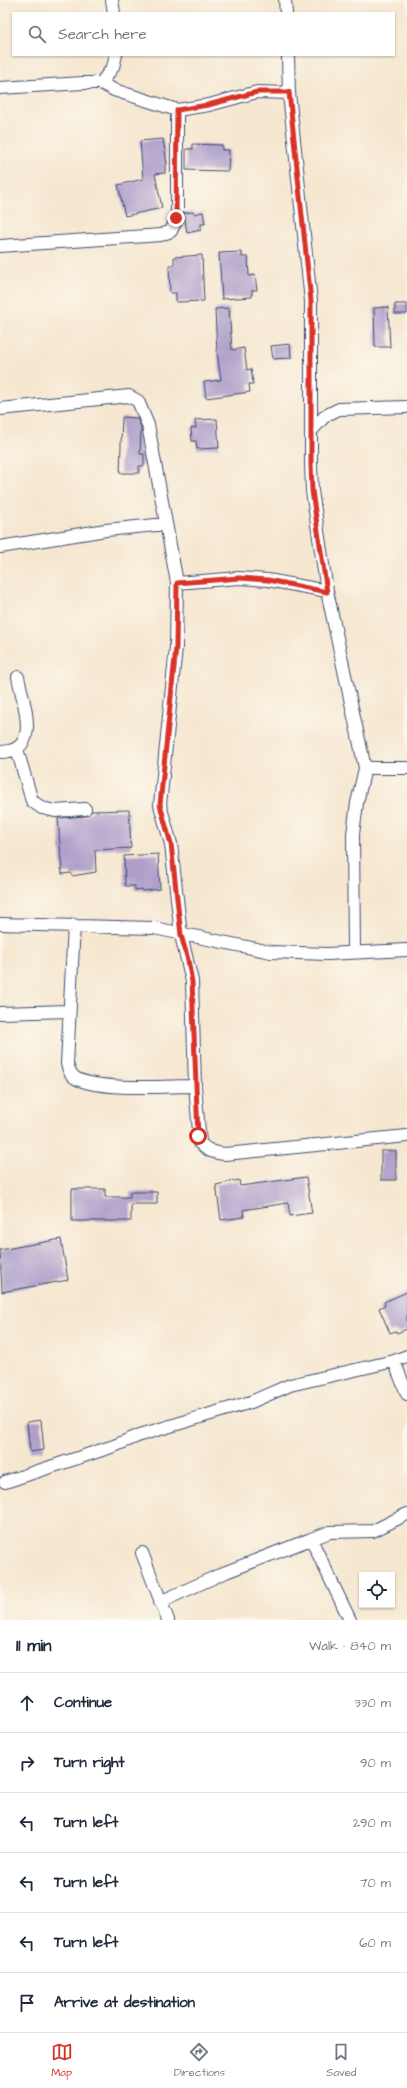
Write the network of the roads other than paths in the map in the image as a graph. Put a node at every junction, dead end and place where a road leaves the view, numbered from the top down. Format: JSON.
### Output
{"nodes":[{"id":1,"x":112,"y":0,"type":"edge"},
{"id":2,"x":285,"y":0,"type":"edge"},
{"id":3,"x":114,"y":12,"type":"edge"},
{"id":4,"x":286,"y":12,"type":"edge"},
{"id":5,"x":116,"y":56,"type":"edge"},
{"id":6,"x":288,"y":56,"type":"edge"},
{"id":7,"x":101,"y":83,"type":"junction"},
{"id":8,"x":0,"y":88,"type":"edge"},
{"id":9,"x":289,"y":92,"type":"junction"},
{"id":10,"x":177,"y":110,"type":"junction"},
{"id":11,"x":0,"y":246,"type":"edge"},
{"id":12,"x":407,"y":407,"type":"edge"},
{"id":13,"x":0,"y":409,"type":"edge"},
{"id":14,"x":312,"y":430,"type":"junction"},
{"id":15,"x":166,"y":524,"type":"junction"},
{"id":16,"x":0,"y":548,"type":"edge"},
{"id":17,"x":177,"y":583,"type":"junction"},
{"id":18,"x":327,"y":592,"type":"junction"},
{"id":19,"x":18,"y":677,"type":"dead end"},
{"id":20,"x":18,"y":749,"type":"junction"},
{"id":21,"x":0,"y":752,"type":"edge"},
{"id":22,"x":365,"y":768,"type":"junction"},
{"id":23,"x":407,"y":768,"type":"edge"},
{"id":24,"x":86,"y":809,"type":"dead end"},
{"id":25,"x":0,"y":924,"type":"edge"},
{"id":26,"x":74,"y":925,"type":"junction"},
{"id":27,"x":181,"y":935,"type":"junction"},
{"id":28,"x":407,"y":950,"type":"edge"},
{"id":29,"x":354,"y":951,"type":"junction"},
{"id":30,"x":69,"y":1011,"type":"junction"},
{"id":31,"x":0,"y":1013,"type":"edge"},
{"id":32,"x":195,"y":1086,"type":"junction"},
{"id":33,"x":407,"y":1136,"type":"edge"},
{"id":34,"x":407,"y":1356,"type":"edge"},
{"id":35,"x":394,"y":1361,"type":"junction"},
{"id":36,"x":407,"y":1394,"type":"edge"},
{"id":37,"x":5,"y":1482,"type":"dead end"},
{"id":38,"x":407,"y":1514,"type":"edge"},
{"id":39,"x":311,"y":1539,"type":"junction"},
{"id":40,"x":142,"y":1553,"type":"dead end"},
{"id":41,"x":160,"y":1602,"type":"junction"},
{"id":42,"x":168,"y":1620,"type":"edge"},
{"id":43,"x":350,"y":1620,"type":"edge"}],
"edges":[{"from":1,"to":3,"type":"street"},
{"from":2,"to":4,"type":"street"},
{"from":5,"to":7,"type":"street"},
{"from":6,"to":9,"type":"street"},
{"from":7,"to":8,"type":"street"},
{"from":7,"to":10,"type":"street"},
{"from":9,"to":10,"type":"street"},
{"from":9,"to":14,"type":"street"},
{"from":10,"to":11,"type":"street"},
{"from":12,"to":14,"type":"street"},
{"from":13,"to":15,"type":"street"},
{"from":14,"to":18,"type":"street"},
{"from":15,"to":16,"type":"street"},
{"from":15,"to":17,"type":"street"},
{"from":17,"to":18,"type":"street"},
{"from":17,"to":27,"type":"street"},
{"from":18,"to":22,"type":"street"},
{"from":19,"to":20,"type":"street"},
{"from":20,"to":21,"type":"street"},
{"from":20,"to":24,"type":"street"},
{"from":22,"to":23,"type":"street"},
{"from":22,"to":29,"type":"street"},
{"from":25,"to":26,"type":"street"},
{"from":26,"to":27,"type":"street"},
{"from":26,"to":30,"type":"street"},
{"from":27,"to":29,"type":"street"},
{"from":27,"to":32,"type":"street"},
{"from":28,"to":29,"type":"street"},
{"from":30,"to":31,"type":"street"},
{"from":30,"to":32,"type":"street"},
{"from":32,"to":33,"type":"street"},
{"from":34,"to":35,"type":"street"},
{"from":35,"to":36,"type":"street"},
{"from":35,"to":37,"type":"street"},
{"from":38,"to":39,"type":"street"},
{"from":39,"to":41,"type":"street"},
{"from":39,"to":43,"type":"street"},
{"from":40,"to":41,"type":"street"},
{"from":41,"to":42,"type":"street"}]}
